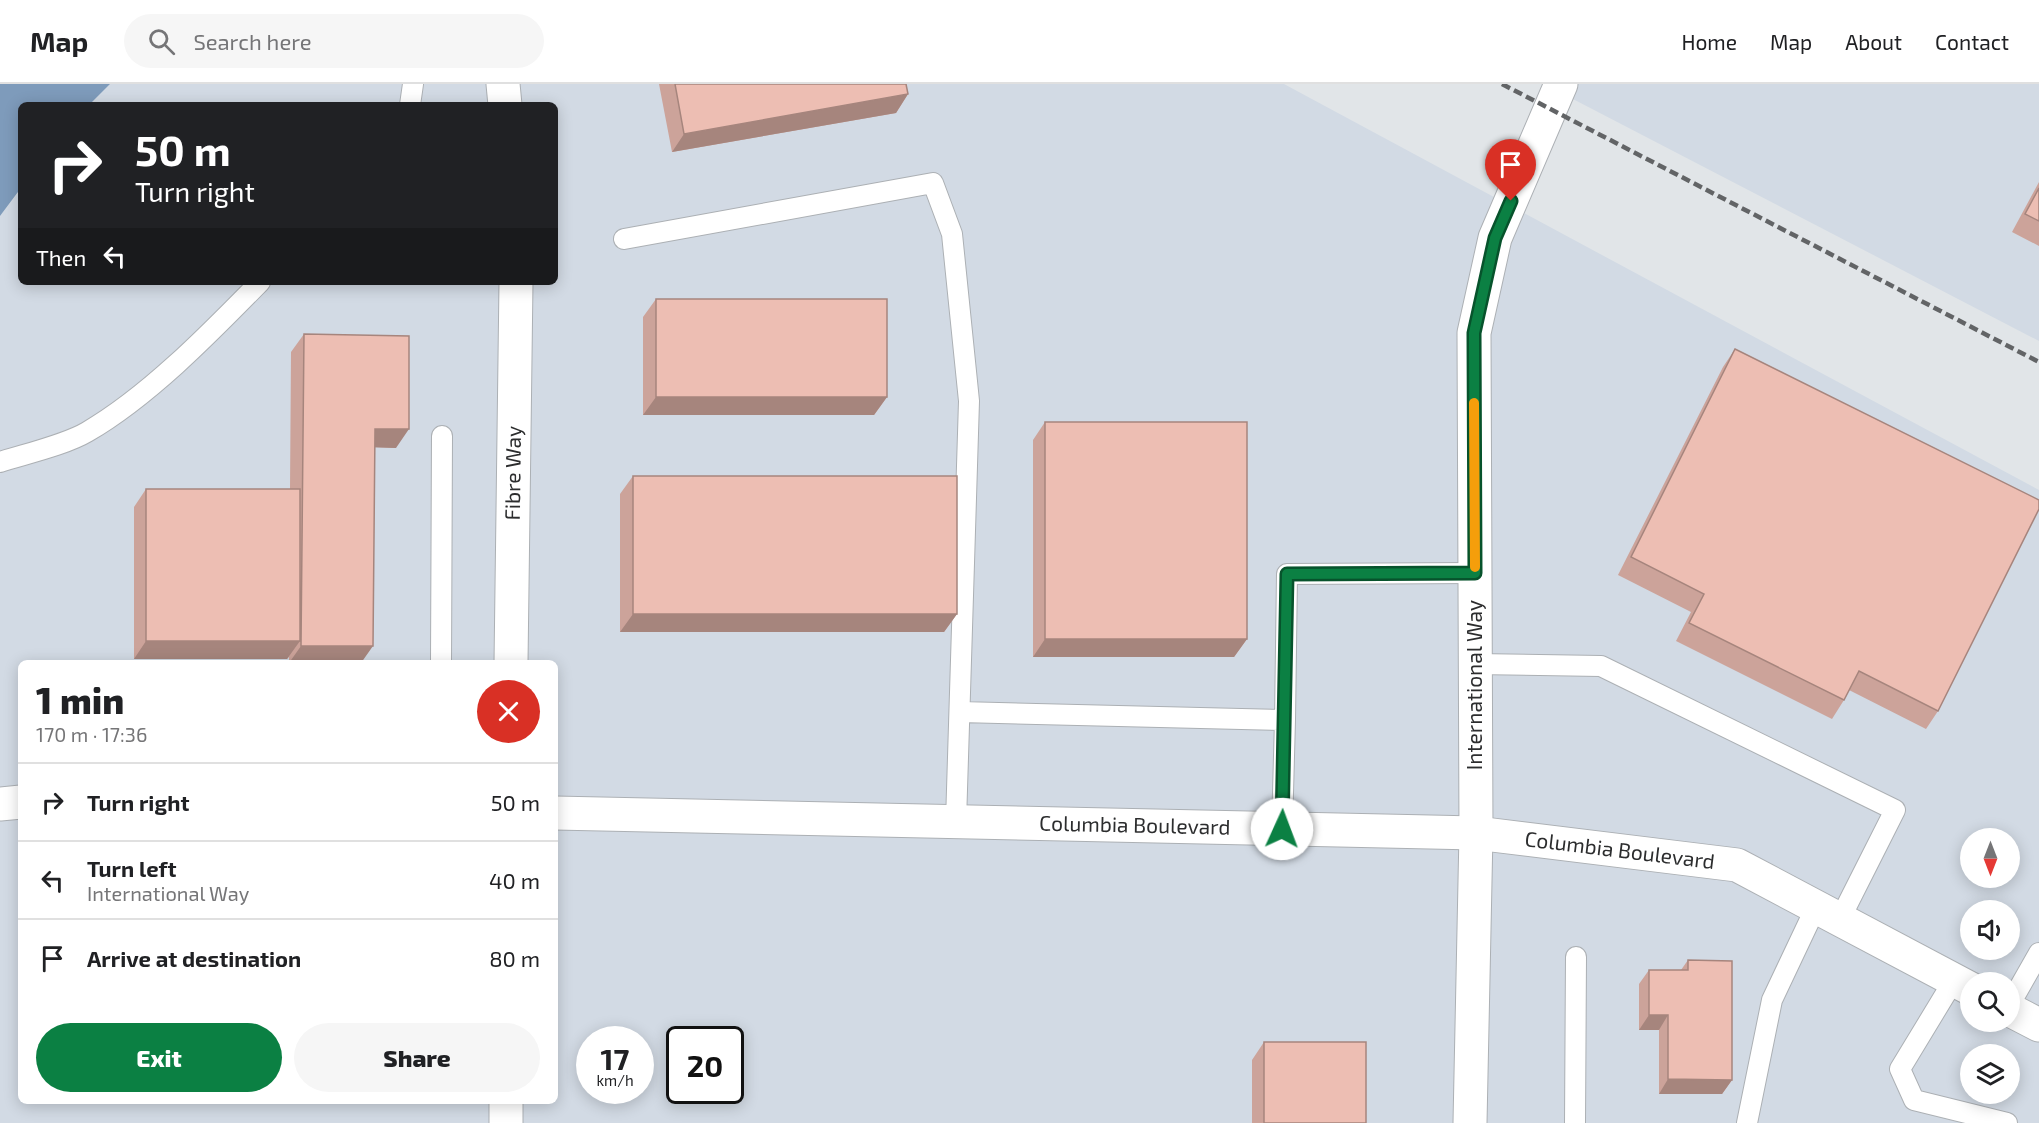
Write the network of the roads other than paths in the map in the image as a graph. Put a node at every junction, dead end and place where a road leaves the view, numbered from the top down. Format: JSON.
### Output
{"nodes":[{"id":1,"x":413,"y":84,"type":"edge"},
{"id":2,"x":503,"y":84,"type":"edge"},
{"id":3,"x":1562,"y":84,"type":"edge"},
{"id":4,"x":410,"y":102,"type":"edge"},
{"id":5,"x":505,"y":102,"type":"edge"},
{"id":6,"x":624,"y":239,"type":"dead end"},
{"id":7,"x":257,"y":285,"type":"edge"},
{"id":8,"x":516,"y":285,"type":"edge"},
{"id":9,"x":442,"y":436,"type":"dead end"},
{"id":10,"x":0,"y":462,"type":"edge"},
{"id":11,"x":1475,"y":573,"type":"junction"},
{"id":12,"x":441,"y":660,"type":"edge"},
{"id":13,"x":511,"y":660,"type":"edge"},
{"id":14,"x":1475,"y":664,"type":"junction"},
{"id":15,"x":960,"y":712,"type":"junction"},
{"id":16,"x":1285,"y":720,"type":"junction"},
{"id":17,"x":18,"y":802,"type":"edge"},
{"id":18,"x":0,"y":804,"type":"edge"},
{"id":19,"x":558,"y":813,"type":"edge"},
{"id":20,"x":956,"y":822,"type":"junction"},
{"id":21,"x":1282,"y":829,"type":"junction"},
{"id":22,"x":1476,"y":833,"type":"junction"},
{"id":23,"x":1828,"y":913,"type":"junction"},
{"id":24,"x":2039,"y":953,"type":"edge"},
{"id":25,"x":1576,"y":957,"type":"dead end"},
{"id":26,"x":1960,"y":984,"type":"edge"},
{"id":27,"x":2020,"y":986,"type":"edge"},
{"id":28,"x":1960,"y":988,"type":"edge"},
{"id":29,"x":2020,"y":1015,"type":"edge"},
{"id":30,"x":2039,"y":1025,"type":"edge"},
{"id":31,"x":506,"y":1104,"type":"edge"},
{"id":32,"x":506,"y":1123,"type":"edge"},
{"id":33,"x":1470,"y":1123,"type":"edge"},
{"id":34,"x":1575,"y":1123,"type":"edge"},
{"id":35,"x":1747,"y":1123,"type":"edge"},
{"id":36,"x":2007,"y":1123,"type":"edge"}],
"edges":[{"from":1,"to":4,"type":"lane"},
{"from":2,"to":5,"type":"street"},
{"from":3,"to":11,"type":"street","name":"International Way"},
{"from":6,"to":15,"type":"lane"},
{"from":7,"to":10,"type":"lane"},
{"from":8,"to":13,"type":"street","name":"Fibre Way"},
{"from":9,"to":12,"type":"lane"},
{"from":11,"to":14,"type":"street","name":"International Way"},
{"from":11,"to":16,"type":"lane"},
{"from":14,"to":22,"type":"street","name":"International Way"},
{"from":14,"to":23,"type":"lane"},
{"from":15,"to":16,"type":"lane"},
{"from":15,"to":20,"type":"lane"},
{"from":16,"to":21,"type":"lane"},
{"from":17,"to":18,"type":"street"},
{"from":19,"to":20,"type":"street","name":"Columbia Boulevard"},
{"from":20,"to":21,"type":"street","name":"Columbia Boulevard"},
{"from":21,"to":22,"type":"street","name":"Columbia Boulevard"},
{"from":22,"to":23,"type":"street","name":"Columbia Boulevard"},
{"from":22,"to":33,"type":"street","name":"International Way"},
{"from":23,"to":26,"type":"street","name":"Columbia Boulevard"},
{"from":23,"to":35,"type":"lane"},
{"from":24,"to":27,"type":"lane"},
{"from":25,"to":34,"type":"lane"},
{"from":28,"to":36,"type":"lane"},
{"from":29,"to":30,"type":"street"},
{"from":31,"to":32,"type":"street"}]}
